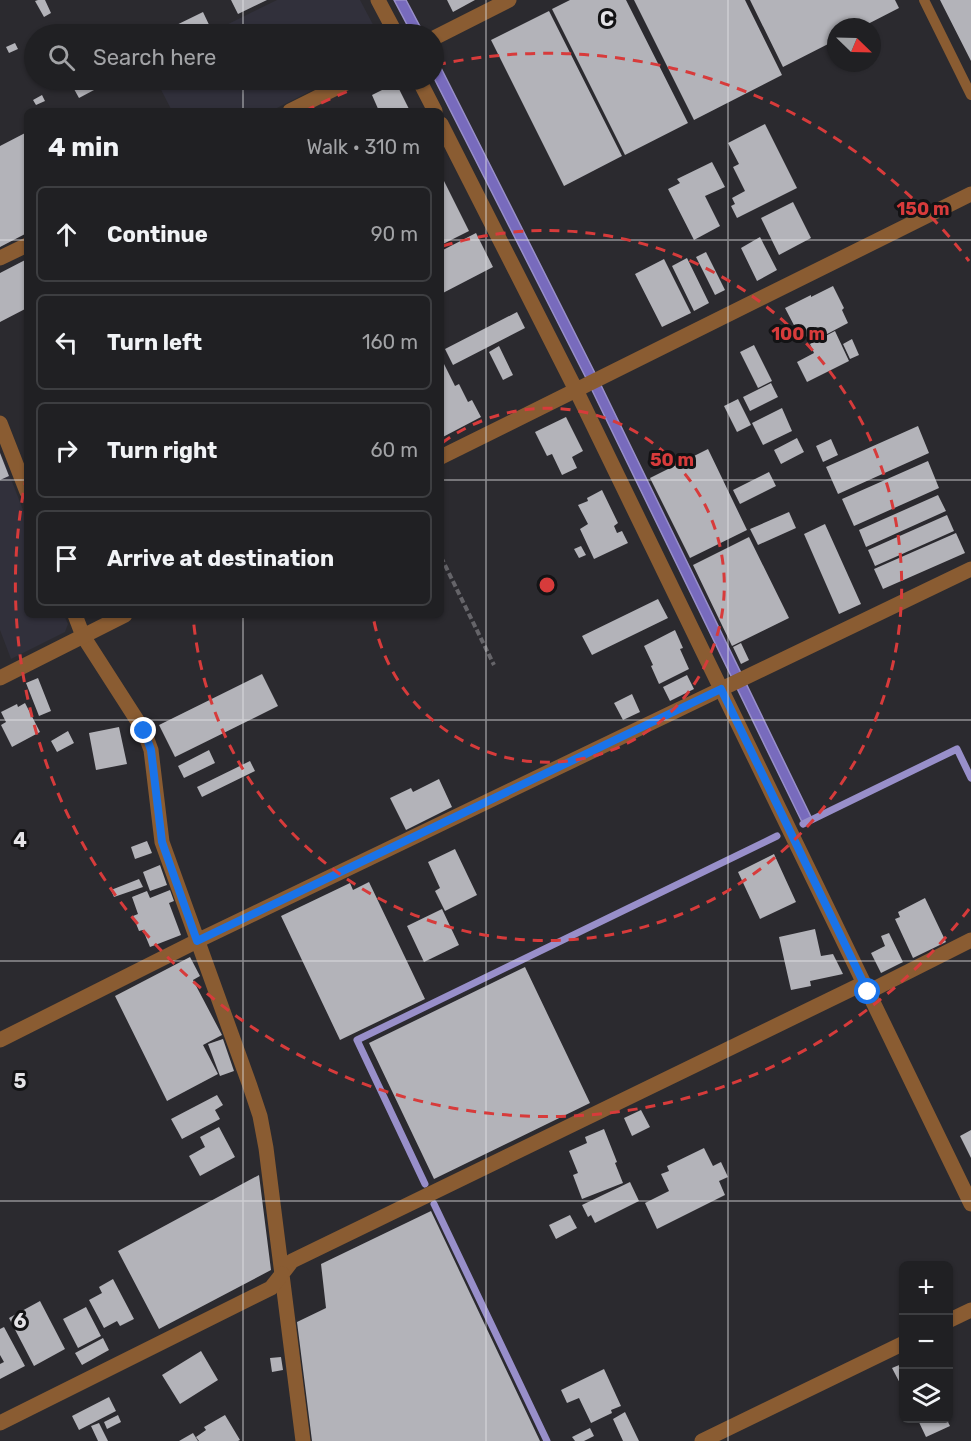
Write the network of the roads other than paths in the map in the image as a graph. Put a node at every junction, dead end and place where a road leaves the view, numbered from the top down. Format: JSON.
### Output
{"nodes":[{"id":1,"x":378,"y":0,"type":"edge"},
{"id":2,"x":509,"y":0,"type":"edge"},
{"id":3,"x":924,"y":0,"type":"edge"},
{"id":4,"x":391,"y":24,"type":"edge"},
{"id":5,"x":444,"y":33,"type":"edge"},
{"id":6,"x":332,"y":90,"type":"edge"},
{"id":7,"x":424,"y":90,"type":"edge"},
{"id":8,"x":971,"y":94,"type":"edge"},
{"id":9,"x":296,"y":108,"type":"edge"},
{"id":10,"x":433,"y":108,"type":"edge"},
{"id":11,"x":444,"y":130,"type":"edge"},
{"id":12,"x":971,"y":195,"type":"edge"},
{"id":13,"x":24,"y":246,"type":"edge"},
{"id":14,"x":0,"y":258,"type":"edge"},
{"id":15,"x":580,"y":388,"type":"junction"},
{"id":16,"x":0,"y":423,"type":"edge"},
{"id":17,"x":444,"y":456,"type":"edge"},
{"id":18,"x":24,"y":484,"type":"edge"},
{"id":19,"x":971,"y":569,"type":"edge"},
{"id":20,"x":76,"y":618,"type":"edge"},
{"id":21,"x":119,"y":618,"type":"edge"},
{"id":22,"x":83,"y":636,"type":"junction"},
{"id":23,"x":0,"y":678,"type":"edge"},
{"id":24,"x":733,"y":683,"type":"junction"},
{"id":25,"x":971,"y":940,"type":"edge"},
{"id":26,"x":197,"y":941,"type":"junction"},
{"id":27,"x":866,"y":988,"type":"junction"},
{"id":28,"x":0,"y":1040,"type":"edge"},
{"id":29,"x":971,"y":1204,"type":"edge"},
{"id":30,"x":282,"y":1274,"type":"junction"},
{"id":31,"x":971,"y":1310,"type":"edge"},
{"id":32,"x":953,"y":1319,"type":"edge"},
{"id":33,"x":899,"y":1345,"type":"edge"},
{"id":34,"x":0,"y":1423,"type":"edge"},
{"id":35,"x":303,"y":1441,"type":"edge"},
{"id":36,"x":702,"y":1441,"type":"edge"}],
"edges":[{"from":1,"to":4,"type":"street"},
{"from":2,"to":5,"type":"street"},
{"from":3,"to":8,"type":"lane"},
{"from":6,"to":9,"type":"street"},
{"from":7,"to":10,"type":"street"},
{"from":11,"to":15,"type":"street"},
{"from":12,"to":15,"type":"street"},
{"from":13,"to":14,"type":"street"},
{"from":15,"to":17,"type":"street"},
{"from":15,"to":24,"type":"street"},
{"from":16,"to":18,"type":"street"},
{"from":19,"to":24,"type":"street"},
{"from":20,"to":22,"type":"street"},
{"from":21,"to":22,"type":"street"},
{"from":22,"to":23,"type":"street"},
{"from":22,"to":26,"type":"street"},
{"from":24,"to":26,"type":"street"},
{"from":24,"to":27,"type":"street"},
{"from":25,"to":27,"type":"street"},
{"from":26,"to":28,"type":"street"},
{"from":26,"to":30,"type":"street"},
{"from":27,"to":29,"type":"street"},
{"from":27,"to":30,"type":"street"},
{"from":30,"to":34,"type":"street"},
{"from":30,"to":35,"type":"street"},
{"from":31,"to":32,"type":"street"},
{"from":33,"to":36,"type":"street"}]}
